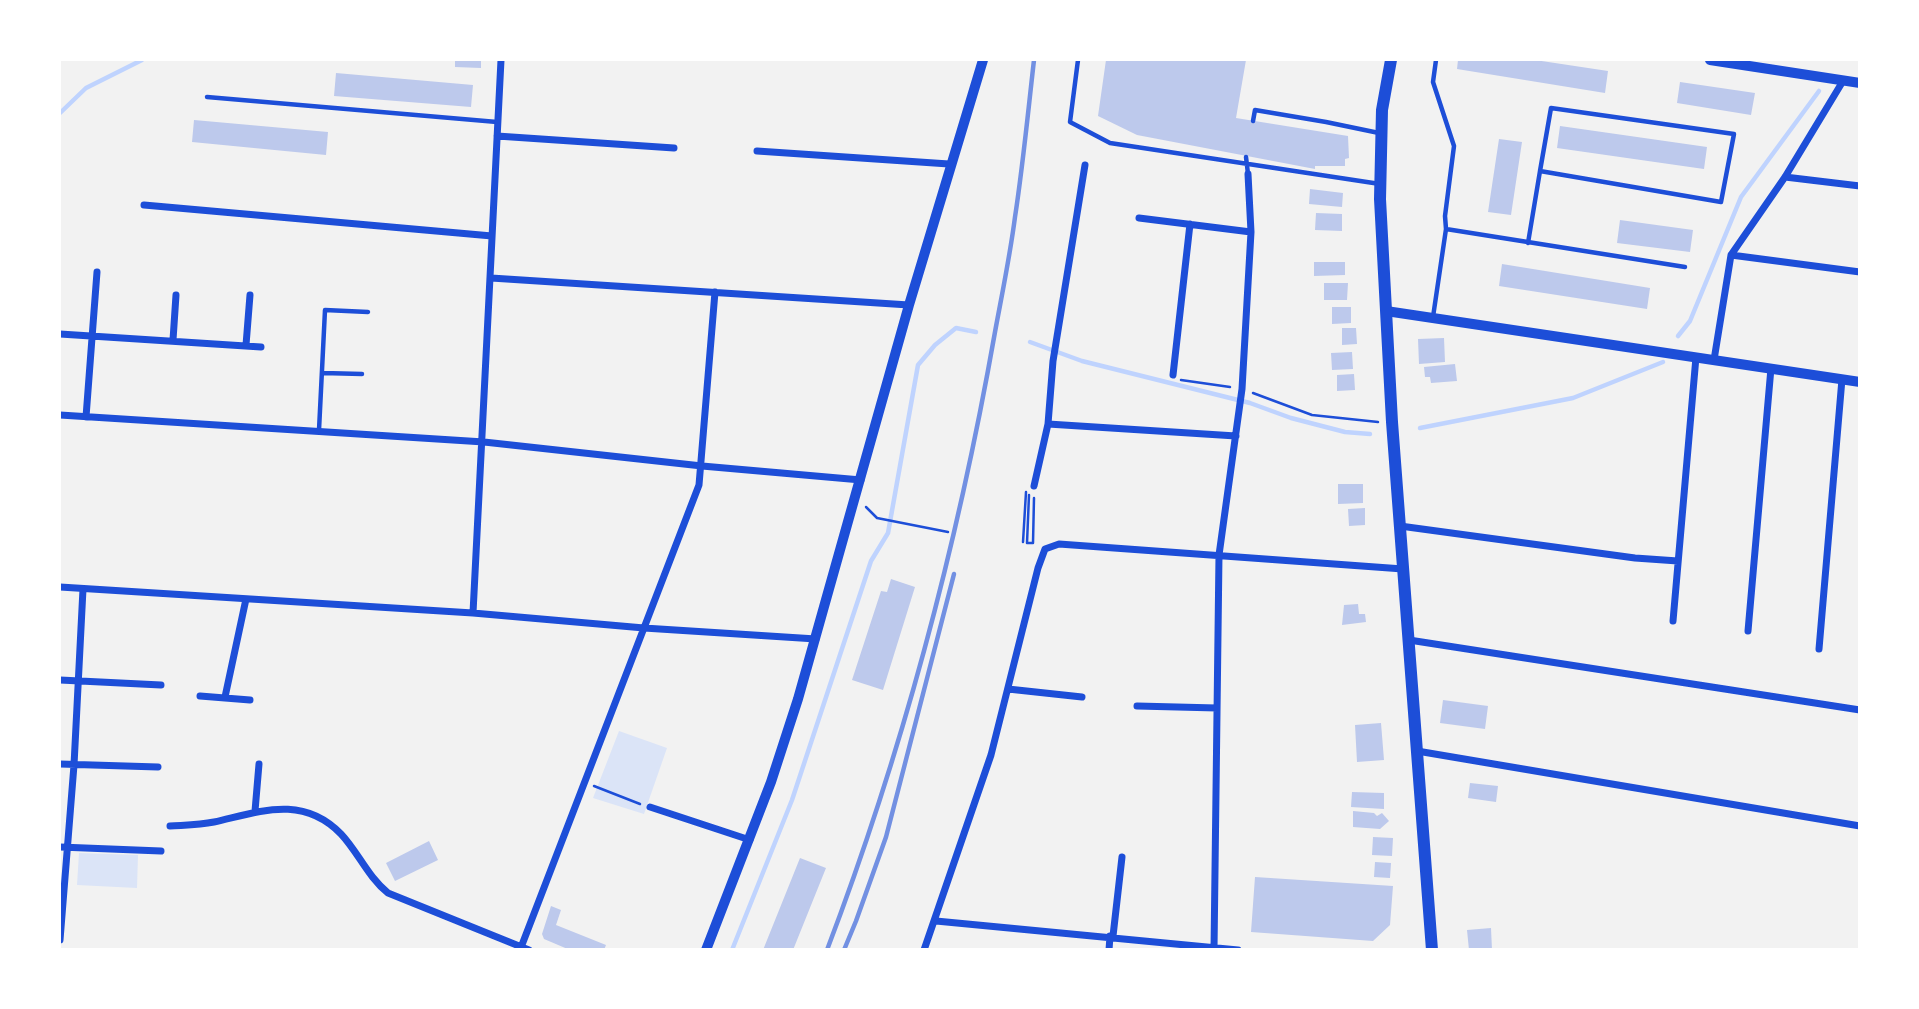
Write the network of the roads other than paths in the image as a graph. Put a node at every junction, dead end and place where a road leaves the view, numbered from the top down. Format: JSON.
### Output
{"nodes":[{"id":1,"x":501,"y":60,"type":"edge"},
{"id":2,"x":983,"y":60,"type":"edge"},
{"id":3,"x":1078,"y":60,"type":"edge"},
{"id":4,"x":1391,"y":60,"type":"edge"},
{"id":5,"x":1436,"y":60,"type":"edge"},
{"id":6,"x":1710,"y":60,"type":"edge"},
{"id":7,"x":1760,"y":64,"type":"edge"},
{"id":8,"x":1843,"y":81,"type":"junction"},
{"id":9,"x":1860,"y":83,"type":"edge"},
{"id":10,"x":207,"y":97,"type":"dead end"},
{"id":11,"x":1253,"y":121,"type":"dead end"},
{"id":12,"x":498,"y":122,"type":"junction"},
{"id":13,"x":1380,"y":133,"type":"junction"},
{"id":14,"x":497,"y":136,"type":"junction"},
{"id":15,"x":674,"y":148,"type":"dead end"},
{"id":16,"x":757,"y":150,"type":"dead end"},
{"id":17,"x":1246,"y":157,"type":"dead end"},
{"id":18,"x":949,"y":164,"type":"junction"},
{"id":19,"x":1247,"y":164,"type":"junction"},
{"id":20,"x":1085,"y":165,"type":"dead end"},
{"id":21,"x":1540,"y":171,"type":"junction"},
{"id":22,"x":1248,"y":174,"type":"joint"},
{"id":23,"x":1785,"y":177,"type":"junction"},
{"id":24,"x":1380,"y":184,"type":"junction"},
{"id":25,"x":1860,"y":186,"type":"edge"},
{"id":26,"x":144,"y":205,"type":"dead end"},
{"id":27,"x":1139,"y":218,"type":"dead end"},
{"id":28,"x":1189,"y":223,"type":"junction"},
{"id":29,"x":1446,"y":229,"type":"junction"},
{"id":30,"x":1251,"y":232,"type":"junction"},
{"id":31,"x":492,"y":236,"type":"junction"},
{"id":32,"x":1528,"y":243,"type":"junction"},
{"id":33,"x":1731,"y":255,"type":"junction"},
{"id":34,"x":1685,"y":267,"type":"dead end"},
{"id":35,"x":97,"y":272,"type":"dead end"},
{"id":36,"x":1860,"y":272,"type":"edge"},
{"id":37,"x":491,"y":278,"type":"junction"},
{"id":38,"x":715,"y":292,"type":"junction"},
{"id":39,"x":176,"y":295,"type":"dead end"},
{"id":40,"x":250,"y":295,"type":"dead end"},
{"id":41,"x":909,"y":305,"type":"junction"},
{"id":42,"x":1386,"y":311,"type":"junction"},
{"id":43,"x":368,"y":312,"type":"dead end"},
{"id":44,"x":1433,"y":318,"type":"junction"},
{"id":45,"x":60,"y":334,"type":"edge"},
{"id":46,"x":93,"y":336,"type":"junction"},
{"id":47,"x":173,"y":340,"type":"junction"},
{"id":48,"x":246,"y":345,"type":"junction"},
{"id":49,"x":261,"y":347,"type":"dead end"},
{"id":50,"x":1696,"y":357,"type":"junction"},
{"id":51,"x":1714,"y":360,"type":"junction"},
{"id":52,"x":1771,"y":368,"type":"junction"},
{"id":53,"x":323,"y":373,"type":"junction"},
{"id":54,"x":362,"y":374,"type":"dead end"},
{"id":55,"x":1173,"y":375,"type":"road end"},
{"id":56,"x":1842,"y":379,"type":"junction"},
{"id":57,"x":1860,"y":382,"type":"edge"},
{"id":58,"x":60,"y":415,"type":"edge"},
{"id":59,"x":86,"y":417,"type":"junction"},
{"id":60,"x":1048,"y":424,"type":"junction"},
{"id":61,"x":318,"y":430,"type":"junction"},
{"id":62,"x":1236,"y":436,"type":"junction"},
{"id":63,"x":484,"y":442,"type":"junction"},
{"id":64,"x":702,"y":466,"type":"junction"},
{"id":65,"x":861,"y":480,"type":"junction"},
{"id":66,"x":1034,"y":486,"type":"road end"},
{"id":67,"x":1400,"y":526,"type":"junction"},
{"id":68,"x":1219,"y":555,"type":"junction"},
{"id":69,"x":1678,"y":561,"type":"junction"},
{"id":70,"x":1403,"y":569,"type":"junction"},
{"id":71,"x":60,"y":587,"type":"edge"},
{"id":72,"x":83,"y":589,"type":"junction"},
{"id":73,"x":246,"y":599,"type":"junction"},
{"id":74,"x":473,"y":613,"type":"junction"},
{"id":75,"x":1673,"y":621,"type":"dead end"},
{"id":76,"x":644,"y":628,"type":"junction"},
{"id":77,"x":1748,"y":631,"type":"dead end"},
{"id":78,"x":816,"y":639,"type":"junction"},
{"id":79,"x":1409,"y":640,"type":"junction"},
{"id":80,"x":1819,"y":649,"type":"dead end"},
{"id":81,"x":60,"y":680,"type":"edge"},
{"id":82,"x":79,"y":681,"type":"junction"},
{"id":83,"x":161,"y":685,"type":"dead end"},
{"id":84,"x":1008,"y":690,"type":"junction"},
{"id":85,"x":200,"y":695,"type":"dead end"},
{"id":86,"x":225,"y":697,"type":"junction"},
{"id":87,"x":1082,"y":697,"type":"dead end"},
{"id":88,"x":250,"y":700,"type":"dead end"},
{"id":89,"x":1137,"y":706,"type":"dead end"},
{"id":90,"x":1217,"y":708,"type":"junction"},
{"id":91,"x":1860,"y":710,"type":"edge"},
{"id":92,"x":1416,"y":751,"type":"junction"},
{"id":93,"x":60,"y":764,"type":"edge"},
{"id":94,"x":259,"y":764,"type":"dead end"},
{"id":95,"x":74,"y":765,"type":"junction"},
{"id":96,"x":158,"y":767,"type":"dead end"},
{"id":97,"x":650,"y":807,"type":"road end"},
{"id":98,"x":255,"y":811,"type":"junction"},
{"id":99,"x":170,"y":825,"type":"dead end"},
{"id":100,"x":1860,"y":827,"type":"edge"},
{"id":101,"x":750,"y":840,"type":"junction"},
{"id":102,"x":64,"y":847,"type":"edge"},
{"id":103,"x":161,"y":851,"type":"dead end"},
{"id":104,"x":1122,"y":857,"type":"dead end"},
{"id":105,"x":936,"y":921,"type":"junction"},
{"id":106,"x":1112,"y":936,"type":"junction"},
{"id":107,"x":60,"y":940,"type":"edge"},
{"id":108,"x":1214,"y":948,"type":"edge"},
{"id":109,"x":523,"y":949,"type":"edge"},
{"id":110,"x":706,"y":950,"type":"edge"},
{"id":111,"x":924,"y":950,"type":"edge"},
{"id":112,"x":1109,"y":950,"type":"edge"},
{"id":113,"x":1238,"y":950,"type":"edge"},
{"id":114,"x":1432,"y":950,"type":"edge"}],
"edges":[{"from":1,"to":12,"type":"street"},
{"from":2,"to":18,"type":"main road"},
{"from":3,"to":19,"type":"lane"},
{"from":4,"to":13,"type":"main road"},
{"from":5,"to":29,"type":"lane"},
{"from":6,"to":7,"type":"street"},
{"from":7,"to":8,"type":"street"},
{"from":8,"to":9,"type":"street"},
{"from":8,"to":23,"type":"street"},
{"from":10,"to":12,"type":"lane"},
{"from":11,"to":13,"type":"lane"},
{"from":12,"to":14,"type":"street"},
{"from":13,"to":24,"type":"main road"},
{"from":14,"to":15,"type":"street"},
{"from":14,"to":31,"type":"street"},
{"from":16,"to":18,"type":"street"},
{"from":17,"to":19,"type":"lane"},
{"from":18,"to":41,"type":"main road"},
{"from":19,"to":22,"type":"lane"},
{"from":19,"to":24,"type":"lane"},
{"from":20,"to":60,"type":"street"},
{"from":21,"to":21,"type":"lane"},
{"from":21,"to":32,"type":"lane"},
{"from":22,"to":30,"type":"street"},
{"from":23,"to":25,"type":"street"},
{"from":23,"to":33,"type":"street"},
{"from":24,"to":42,"type":"main road"},
{"from":26,"to":31,"type":"street"},
{"from":27,"to":28,"type":"street"},
{"from":28,"to":30,"type":"street"},
{"from":28,"to":55,"type":"street"},
{"from":29,"to":32,"type":"lane"},
{"from":29,"to":44,"type":"lane"},
{"from":30,"to":62,"type":"street"},
{"from":31,"to":37,"type":"street"},
{"from":32,"to":34,"type":"lane"},
{"from":33,"to":36,"type":"street"},
{"from":33,"to":51,"type":"street"},
{"from":35,"to":46,"type":"street"},
{"from":37,"to":38,"type":"street"},
{"from":37,"to":63,"type":"street"},
{"from":38,"to":41,"type":"street"},
{"from":38,"to":64,"type":"street"},
{"from":39,"to":47,"type":"street"},
{"from":40,"to":48,"type":"street"},
{"from":41,"to":65,"type":"main road"},
{"from":42,"to":44,"type":"main road"},
{"from":42,"to":67,"type":"main road"},
{"from":43,"to":53,"type":"lane"},
{"from":44,"to":50,"type":"main road"},
{"from":45,"to":46,"type":"street"},
{"from":46,"to":47,"type":"street"},
{"from":46,"to":59,"type":"street"},
{"from":47,"to":48,"type":"street"},
{"from":48,"to":49,"type":"street"},
{"from":50,"to":51,"type":"main road"},
{"from":50,"to":69,"type":"street"},
{"from":51,"to":52,"type":"main road"},
{"from":52,"to":56,"type":"main road"},
{"from":52,"to":77,"type":"street"},
{"from":53,"to":54,"type":"lane"},
{"from":53,"to":61,"type":"lane"},
{"from":56,"to":57,"type":"main road"},
{"from":56,"to":80,"type":"street"},
{"from":58,"to":59,"type":"street"},
{"from":59,"to":61,"type":"street"},
{"from":60,"to":62,"type":"street"},
{"from":60,"to":66,"type":"street"},
{"from":61,"to":63,"type":"street"},
{"from":62,"to":68,"type":"street"},
{"from":63,"to":64,"type":"street"},
{"from":63,"to":74,"type":"street"},
{"from":64,"to":65,"type":"street"},
{"from":64,"to":76,"type":"street"},
{"from":65,"to":78,"type":"main road"},
{"from":67,"to":69,"type":"street"},
{"from":67,"to":70,"type":"main road"},
{"from":68,"to":70,"type":"street"},
{"from":68,"to":84,"type":"street"},
{"from":68,"to":90,"type":"street"},
{"from":69,"to":75,"type":"street"},
{"from":70,"to":79,"type":"main road"},
{"from":71,"to":72,"type":"street"},
{"from":72,"to":73,"type":"street"},
{"from":72,"to":82,"type":"street"},
{"from":73,"to":74,"type":"street"},
{"from":73,"to":86,"type":"street"},
{"from":74,"to":76,"type":"street"},
{"from":76,"to":78,"type":"street"},
{"from":76,"to":109,"type":"street"},
{"from":78,"to":101,"type":"main road"},
{"from":79,"to":91,"type":"street"},
{"from":79,"to":92,"type":"main road"},
{"from":81,"to":82,"type":"street"},
{"from":82,"to":83,"type":"street"},
{"from":82,"to":95,"type":"street"},
{"from":84,"to":87,"type":"street"},
{"from":84,"to":105,"type":"street"},
{"from":85,"to":86,"type":"street"},
{"from":86,"to":88,"type":"street"},
{"from":89,"to":90,"type":"street"},
{"from":90,"to":108,"type":"street"},
{"from":92,"to":100,"type":"street"},
{"from":92,"to":114,"type":"main road"},
{"from":93,"to":95,"type":"street"},
{"from":94,"to":98,"type":"street"},
{"from":95,"to":96,"type":"street"},
{"from":95,"to":102,"type":"street"},
{"from":97,"to":101,"type":"street"},
{"from":98,"to":99,"type":"street"},
{"from":98,"to":109,"type":"street"},
{"from":101,"to":110,"type":"main road"},
{"from":102,"to":103,"type":"street"},
{"from":102,"to":107,"type":"street"},
{"from":104,"to":106,"type":"street"},
{"from":105,"to":106,"type":"street"},
{"from":105,"to":111,"type":"street"},
{"from":106,"to":108,"type":"street"},
{"from":106,"to":112,"type":"street"},
{"from":108,"to":113,"type":"street"}]}
